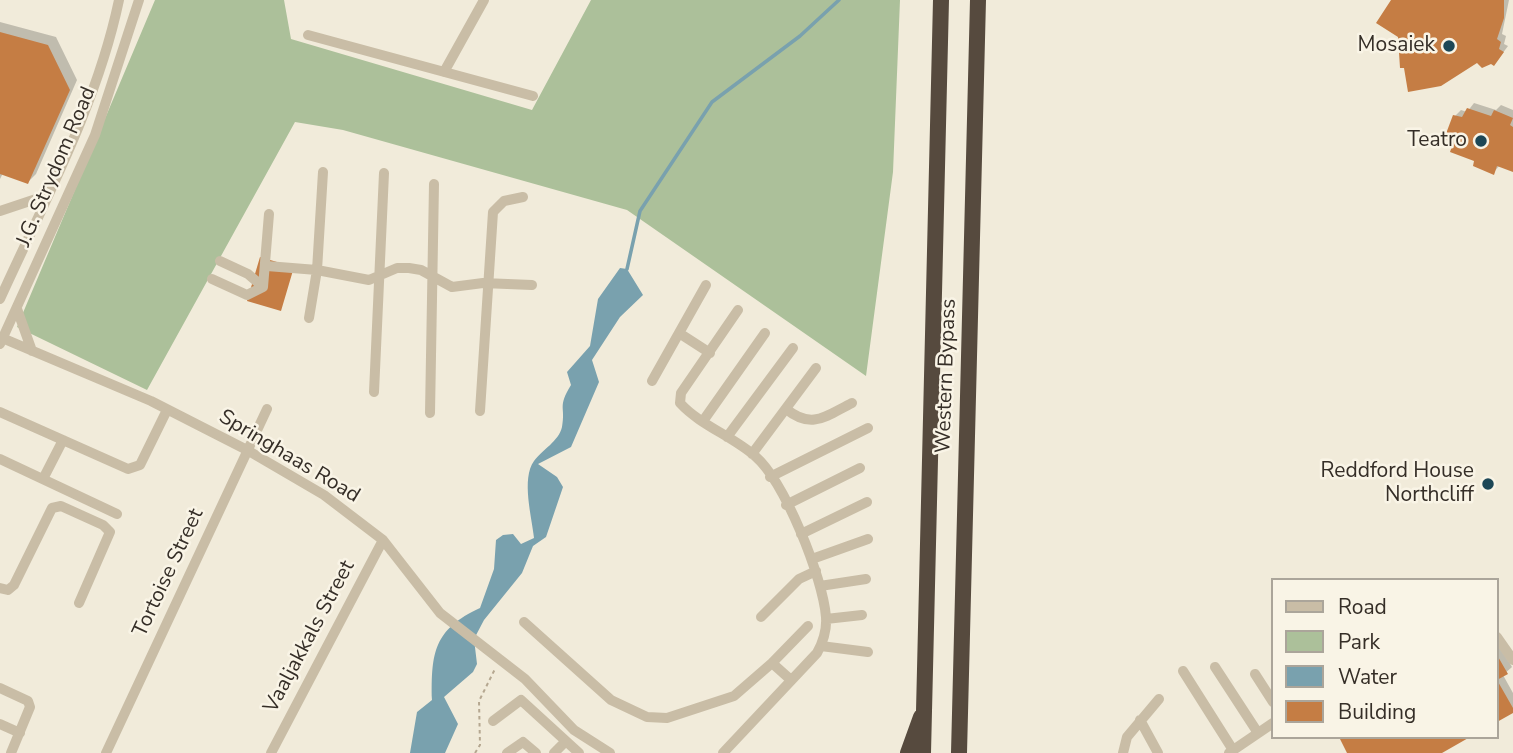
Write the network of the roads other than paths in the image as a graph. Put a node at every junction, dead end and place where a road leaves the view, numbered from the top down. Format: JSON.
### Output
{"nodes":[{"id":1,"x":119,"y":0,"type":"edge"},
{"id":2,"x":139,"y":0,"type":"edge"},
{"id":3,"x":484,"y":0,"type":"edge"},
{"id":4,"x":942,"y":0,"type":"edge"},
{"id":5,"x":978,"y":0,"type":"edge"},
{"id":6,"x":308,"y":35,"type":"dead end"},
{"id":7,"x":444,"y":72,"type":"junction"},
{"id":8,"x":533,"y":96,"type":"dead end"},
{"id":9,"x":323,"y":172,"type":"dead end"},
{"id":10,"x":384,"y":173,"type":"dead end"},
{"id":11,"x":434,"y":184,"type":"dead end"},
{"id":12,"x":48,"y":195,"type":"junction"},
{"id":13,"x":523,"y":197,"type":"dead end"},
{"id":14,"x":0,"y":211,"type":"edge"},
{"id":15,"x":269,"y":214,"type":"dead end"},
{"id":16,"x":220,"y":261,"type":"dead end"},
{"id":17,"x":267,"y":266,"type":"junction"},
{"id":18,"x":317,"y":271,"type":"junction"},
{"id":19,"x":382,"y":275,"type":"junction"},
{"id":20,"x":432,"y":276,"type":"junction"},
{"id":21,"x":212,"y":278,"type":"dead end"},
{"id":22,"x":488,"y":283,"type":"junction"},
{"id":23,"x":532,"y":285,"type":"dead end"},
{"id":24,"x":706,"y":285,"type":"dead end"},
{"id":25,"x":263,"y":287,"type":"junction"},
{"id":26,"x":0,"y":299,"type":"edge"},
{"id":27,"x":17,"y":309,"type":"junction"},
{"id":28,"x":738,"y":310,"type":"dead end"},
{"id":29,"x":309,"y":318,"type":"dead end"},
{"id":30,"x":679,"y":333,"type":"junction"},
{"id":31,"x":765,"y":333,"type":"dead end"},
{"id":32,"x":1,"y":340,"type":"edge"},
{"id":33,"x":793,"y":348,"type":"dead end"},
{"id":34,"x":32,"y":351,"type":"junction"},
{"id":35,"x":710,"y":353,"type":"junction"},
{"id":36,"x":816,"y":368,"type":"dead end"},
{"id":37,"x":652,"y":380,"type":"dead end"},
{"id":38,"x":374,"y":392,"type":"dead end"},
{"id":39,"x":852,"y":403,"type":"dead end"},
{"id":40,"x":786,"y":408,"type":"junction"},
{"id":41,"x":267,"y":409,"type":"dead end"},
{"id":42,"x":167,"y":410,"type":"junction"},
{"id":43,"x":480,"y":411,"type":"dead end"},
{"id":44,"x":0,"y":412,"type":"edge"},
{"id":45,"x":430,"y":413,"type":"dead end"},
{"id":46,"x":703,"y":421,"type":"junction"},
{"id":47,"x":867,"y":428,"type":"dead end"},
{"id":48,"x":727,"y":437,"type":"junction"},
{"id":49,"x":63,"y":440,"type":"junction"},
{"id":50,"x":247,"y":450,"type":"junction"},
{"id":51,"x":752,"y":454,"type":"junction"},
{"id":52,"x":0,"y":459,"type":"edge"},
{"id":53,"x":860,"y":468,"type":"dead end"},
{"id":54,"x":770,"y":477,"type":"junction"},
{"id":55,"x":43,"y":479,"type":"junction"},
{"id":56,"x":867,"y":502,"type":"dead end"},
{"id":57,"x":786,"y":505,"type":"junction"},
{"id":58,"x":117,"y":514,"type":"dead end"},
{"id":59,"x":801,"y":534,"type":"junction"},
{"id":60,"x":868,"y":539,"type":"dead end"},
{"id":61,"x":383,"y":540,"type":"junction"},
{"id":62,"x":812,"y":559,"type":"junction"},
{"id":63,"x":816,"y":571,"type":"junction"},
{"id":64,"x":866,"y":579,"type":"dead end"},
{"id":65,"x":820,"y":586,"type":"junction"},
{"id":66,"x":0,"y":588,"type":"edge"},
{"id":67,"x":79,"y":603,"type":"dead end"},
{"id":68,"x":862,"y":615,"type":"dead end"},
{"id":69,"x":761,"y":617,"type":"dead end"},
{"id":70,"x":827,"y":619,"type":"junction"},
{"id":71,"x":524,"y":622,"type":"dead end"},
{"id":72,"x":808,"y":626,"type":"dead end"},
{"id":73,"x":1499,"y":640,"type":"edge"},
{"id":74,"x":821,"y":646,"type":"junction"},
{"id":75,"x":868,"y":652,"type":"dead end"},
{"id":76,"x":1513,"y":660,"type":"edge"},
{"id":77,"x":772,"y":663,"type":"junction"},
{"id":78,"x":1215,"y":667,"type":"dead end"},
{"id":79,"x":1183,"y":671,"type":"dead end"},
{"id":80,"x":1255,"y":674,"type":"dead end"},
{"id":81,"x":791,"y":680,"type":"junction"},
{"id":82,"x":0,"y":688,"type":"edge"},
{"id":83,"x":1159,"y":699,"type":"dead end"},
{"id":84,"x":1272,"y":700,"type":"edge"},
{"id":85,"x":924,"y":712,"type":"junction"},
{"id":86,"x":1139,"y":720,"type":"junction"},
{"id":87,"x":493,"y":721,"type":"dead end"},
{"id":88,"x":0,"y":724,"type":"edge"},
{"id":89,"x":1272,"y":724,"type":"edge"},
{"id":90,"x":20,"y":733,"type":"junction"},
{"id":91,"x":1258,"y":733,"type":"junction"},
{"id":92,"x":565,"y":742,"type":"junction"},
{"id":93,"x":725,"y":749,"type":"edge"},
{"id":94,"x":1231,"y":751,"type":"edge"},
{"id":95,"x":11,"y":753,"type":"edge"},
{"id":96,"x":106,"y":753,"type":"edge"},
{"id":97,"x":271,"y":753,"type":"edge"},
{"id":98,"x":507,"y":753,"type":"edge"},
{"id":99,"x":536,"y":753,"type":"edge"},
{"id":100,"x":554,"y":753,"type":"edge"},
{"id":101,"x":579,"y":753,"type":"edge"},
{"id":102,"x":610,"y":753,"type":"edge"},
{"id":103,"x":713,"y":753,"type":"edge"},
{"id":104,"x":908,"y":753,"type":"edge"},
{"id":105,"x":923,"y":753,"type":"edge"},
{"id":106,"x":961,"y":753,"type":"edge"},
{"id":107,"x":1124,"y":753,"type":"edge"},
{"id":108,"x":1158,"y":753,"type":"edge"}],
"edges":[{"from":1,"to":12,"type":"street","name":"J.G. Strydom Road"},
{"from":2,"to":27,"type":"street","name":"J.G. Strydom Road"},
{"from":3,"to":7,"type":"street"},
{"from":4,"to":85,"type":"highway","name":"Western Bypass"},
{"from":5,"to":106,"type":"highway","name":"Western Bypass"},
{"from":6,"to":7,"type":"street"},
{"from":7,"to":8,"type":"street"},
{"from":9,"to":18,"type":"street"},
{"from":10,"to":19,"type":"street"},
{"from":11,"to":20,"type":"street"},
{"from":12,"to":14,"type":"street"},
{"from":12,"to":26,"type":"street","name":"J.G. Strydom Road"},
{"from":13,"to":22,"type":"street"},
{"from":15,"to":17,"type":"street"},
{"from":16,"to":25,"type":"street"},
{"from":17,"to":18,"type":"street"},
{"from":17,"to":25,"type":"street"},
{"from":18,"to":19,"type":"street"},
{"from":18,"to":29,"type":"street"},
{"from":19,"to":20,"type":"street"},
{"from":19,"to":38,"type":"street"},
{"from":20,"to":22,"type":"street"},
{"from":20,"to":45,"type":"street"},
{"from":21,"to":25,"type":"street"},
{"from":22,"to":23,"type":"street"},
{"from":22,"to":43,"type":"street"},
{"from":24,"to":30,"type":"street"},
{"from":27,"to":32,"type":"street","name":"J.G. Strydom Road"},
{"from":27,"to":34,"type":"street"},
{"from":28,"to":35,"type":"street"},
{"from":30,"to":35,"type":"street"},
{"from":30,"to":37,"type":"street"},
{"from":31,"to":46,"type":"street"},
{"from":32,"to":34,"type":"street","name":"Springhaas Road"},
{"from":33,"to":48,"type":"street"},
{"from":34,"to":42,"type":"street","name":"Springhaas Road"},
{"from":35,"to":46,"type":"street"},
{"from":36,"to":40,"type":"street"},
{"from":39,"to":40,"type":"street"},
{"from":40,"to":51,"type":"street"},
{"from":41,"to":50,"type":"street","name":"Tortoise Street"},
{"from":42,"to":49,"type":"street"},
{"from":42,"to":50,"type":"street","name":"Springhaas Road"},
{"from":44,"to":49,"type":"street"},
{"from":46,"to":48,"type":"street"},
{"from":47,"to":54,"type":"street"},
{"from":48,"to":51,"type":"street"},
{"from":49,"to":55,"type":"street"},
{"from":50,"to":61,"type":"street","name":"Springhaas Road"},
{"from":50,"to":96,"type":"street","name":"Tortoise Street"},
{"from":51,"to":54,"type":"street"},
{"from":52,"to":55,"type":"street"},
{"from":53,"to":57,"type":"street"},
{"from":54,"to":57,"type":"street"},
{"from":55,"to":58,"type":"street"},
{"from":56,"to":59,"type":"street"},
{"from":57,"to":59,"type":"street"},
{"from":59,"to":62,"type":"street"},
{"from":60,"to":62,"type":"street"},
{"from":61,"to":97,"type":"street","name":"Vaaljakkals Street"},
{"from":61,"to":102,"type":"street","name":"Springhaas Road"},
{"from":62,"to":63,"type":"street"},
{"from":63,"to":65,"type":"street"},
{"from":63,"to":69,"type":"street"},
{"from":64,"to":65,"type":"street"},
{"from":65,"to":70,"type":"street"},
{"from":66,"to":67,"type":"street"},
{"from":68,"to":70,"type":"street"},
{"from":70,"to":74,"type":"street"},
{"from":71,"to":77,"type":"street"},
{"from":72,"to":77,"type":"street"},
{"from":73,"to":76,"type":"street"},
{"from":74,"to":75,"type":"street"},
{"from":74,"to":81,"type":"street"},
{"from":77,"to":81,"type":"street"},
{"from":78,"to":91,"type":"street"},
{"from":79,"to":94,"type":"street"},
{"from":80,"to":84,"type":"street"},
{"from":81,"to":93,"type":"street"},
{"from":82,"to":90,"type":"street"},
{"from":83,"to":86,"type":"street"},
{"from":85,"to":104,"type":"highway"},
{"from":85,"to":105,"type":"highway","name":"Western Bypass"},
{"from":86,"to":107,"type":"street"},
{"from":86,"to":108,"type":"street"},
{"from":87,"to":92,"type":"street"},
{"from":88,"to":90,"type":"street"},
{"from":89,"to":91,"type":"street"},
{"from":90,"to":95,"type":"street"},
{"from":91,"to":94,"type":"street"},
{"from":92,"to":100,"type":"street"},
{"from":92,"to":101,"type":"street"},
{"from":93,"to":103,"type":"street"},
{"from":98,"to":99,"type":"street"}]}
